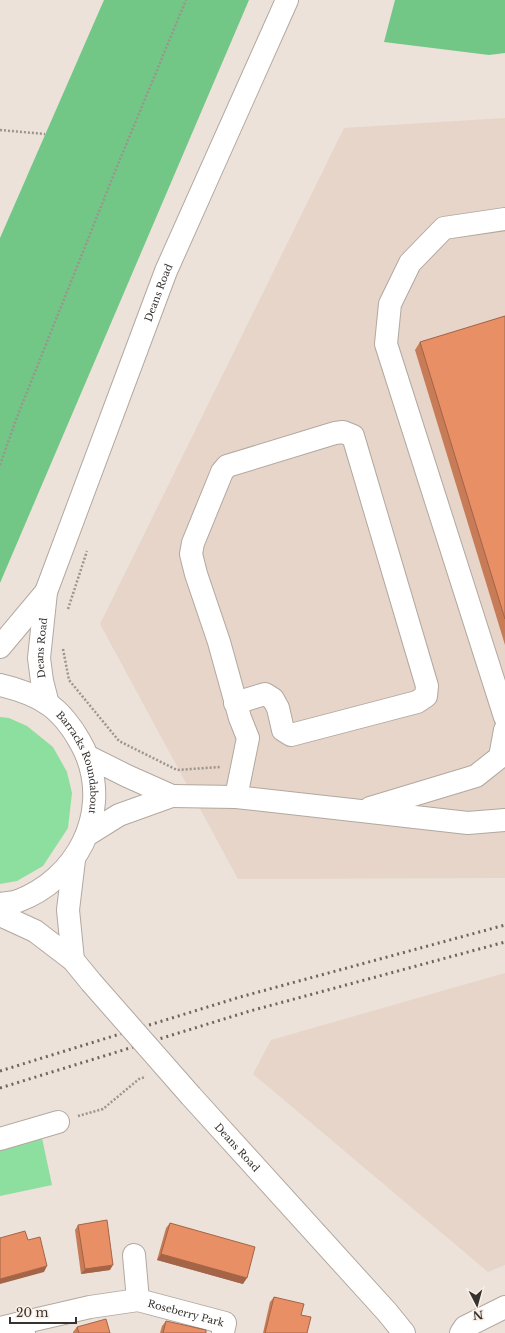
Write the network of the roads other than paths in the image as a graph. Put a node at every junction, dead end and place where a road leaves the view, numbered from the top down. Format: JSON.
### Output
{"nodes":[{"id":1,"x":287,"y":0,"type":"edge"},
{"id":2,"x":505,"y":219,"type":"edge"},
{"id":3,"x":46,"y":592,"type":"junction"},
{"id":4,"x":0,"y":647,"type":"edge"},
{"id":5,"x":0,"y":685,"type":"edge"},
{"id":6,"x":236,"y":703,"type":"junction"},
{"id":7,"x":48,"y":704,"type":"junction"},
{"id":8,"x":505,"y":717,"type":"edge"},
{"id":9,"x":505,"y":730,"type":"edge"},
{"id":10,"x":87,"y":756,"type":"junction"},
{"id":11,"x":172,"y":796,"type":"junction"},
{"id":12,"x":236,"y":797,"type":"junction"},
{"id":13,"x":361,"y":811,"type":"junction"},
{"id":14,"x":505,"y":820,"type":"edge"},
{"id":15,"x":87,"y":835,"type":"junction"},
{"id":16,"x":74,"y":860,"type":"junction"},
{"id":17,"x":0,"y":904,"type":"edge"},
{"id":18,"x":0,"y":915,"type":"edge"},
{"id":19,"x":73,"y":960,"type":"junction"},
{"id":20,"x":58,"y":1122,"type":"road end"},
{"id":21,"x":0,"y":1139,"type":"edge"},
{"id":22,"x":134,"y":1255,"type":"dead end"},
{"id":23,"x":138,"y":1300,"type":"junction"},
{"id":24,"x":505,"y":1307,"type":"edge"},
{"id":25,"x":0,"y":1328,"type":"edge"},
{"id":26,"x":23,"y":1328,"type":"edge"},
{"id":27,"x":223,"y":1332,"type":"dead end"},
{"id":28,"x":404,"y":1333,"type":"edge"},
{"id":29,"x":461,"y":1333,"type":"edge"}],
"edges":[{"from":1,"to":3,"type":"street","name":"Deans Road"},
{"from":2,"to":8,"type":"street"},
{"from":3,"to":4,"type":"street","name":"Deans Road"},
{"from":3,"to":7,"type":"street","name":"Deans Road"},
{"from":5,"to":7,"type":"street","name":"Barracks Roundabout"},
{"from":6,"to":6,"type":"street"},
{"from":6,"to":12,"type":"street"},
{"from":7,"to":10,"type":"street","name":"Barracks Roundabout"},
{"from":9,"to":13,"type":"street"},
{"from":10,"to":11,"type":"street"},
{"from":10,"to":15,"type":"street","name":"Barracks Roundabout"},
{"from":11,"to":12,"type":"street"},
{"from":11,"to":15,"type":"street"},
{"from":12,"to":13,"type":"street"},
{"from":13,"to":14,"type":"street"},
{"from":15,"to":16,"type":"street","name":"Barracks Roundabout"},
{"from":16,"to":17,"type":"street","name":"Barracks Roundabout"},
{"from":16,"to":19,"type":"street"},
{"from":18,"to":19,"type":"street","name":"Deans Road"},
{"from":19,"to":28,"type":"street","name":"Deans Road","bridge":true},
{"from":20,"to":21,"type":"street"},
{"from":22,"to":23,"type":"street","name":"Roseberry Park"},
{"from":23,"to":26,"type":"street","name":"Roseberry Park"},
{"from":23,"to":27,"type":"street","name":"Roseberry Park"},
{"from":24,"to":29,"type":"street"},
{"from":25,"to":26,"type":"street","name":"Roseberry Park"}]}
